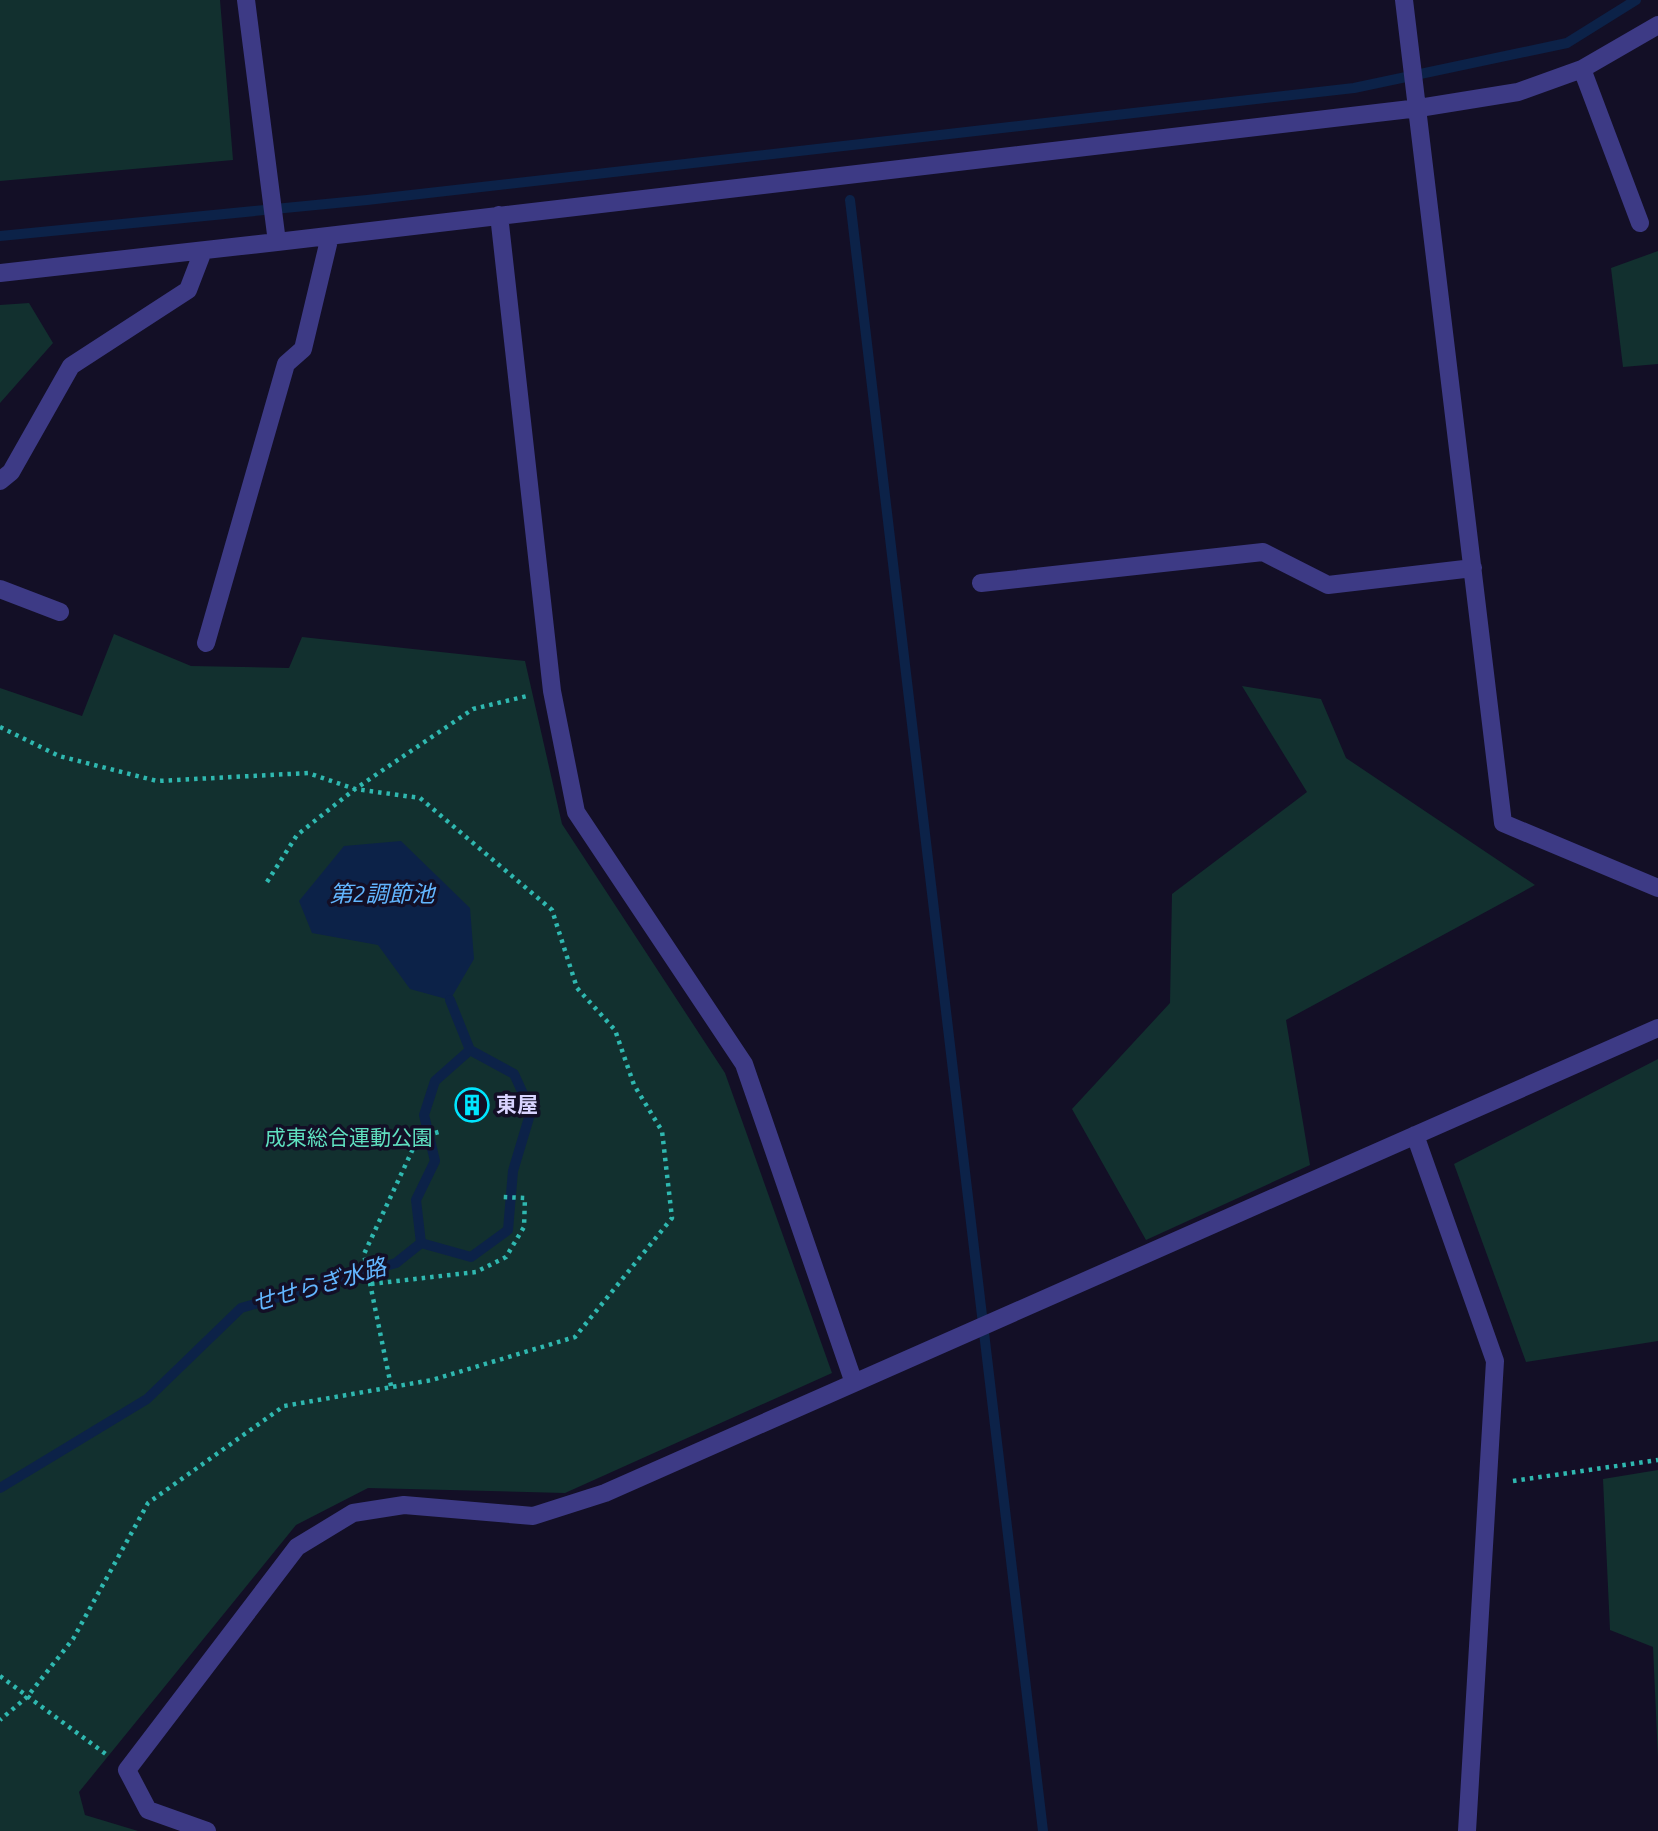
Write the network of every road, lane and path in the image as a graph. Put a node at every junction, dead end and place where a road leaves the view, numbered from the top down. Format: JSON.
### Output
{"nodes":[{"id":1,"x":246,"y":0,"type":"edge"},
{"id":2,"x":1404,"y":0,"type":"edge"},
{"id":3,"x":1658,"y":25,"type":"edge"},
{"id":4,"x":1582,"y":69,"type":"junction"},
{"id":5,"x":1418,"y":101,"type":"junction"},
{"id":6,"x":499,"y":215,"type":"junction"},
{"id":7,"x":1640,"y":223,"type":"dead end"},
{"id":8,"x":330,"y":236,"type":"junction"},
{"id":9,"x":277,"y":242,"type":"junction"},
{"id":10,"x":202,"y":251,"type":"junction"},
{"id":11,"x":0,"y":273,"type":"edge"},
{"id":12,"x":0,"y":481,"type":"edge"},
{"id":13,"x":1474,"y":568,"type":"junction"},
{"id":14,"x":981,"y":583,"type":"dead end"},
{"id":15,"x":0,"y":589,"type":"edge"},
{"id":16,"x":60,"y":612,"type":"dead end"},
{"id":17,"x":206,"y":643,"type":"dead end"},
{"id":18,"x":552,"y":691,"type":"junction"},
{"id":19,"x":0,"y":727,"type":"edge"},
{"id":20,"x":355,"y":789,"type":"junction"},
{"id":21,"x":267,"y":882,"type":"dead end"},
{"id":22,"x":1658,"y":888,"type":"edge"},
{"id":23,"x":1658,"y":1028,"type":"edge"},
{"id":24,"x":442,"y":1130,"type":"dead end"},
{"id":25,"x":1415,"y":1135,"type":"junction"},
{"id":26,"x":502,"y":1197,"type":"dead end"},
{"id":27,"x":370,"y":1284,"type":"junction"},
{"id":28,"x":854,"y":1383,"type":"junction"},
{"id":29,"x":391,"y":1386,"type":"junction"},
{"id":30,"x":1658,"y":1460,"type":"edge"},
{"id":31,"x":1488,"y":1485,"type":"junction"},
{"id":32,"x":0,"y":1676,"type":"edge"},
{"id":33,"x":27,"y":1696,"type":"junction"},
{"id":34,"x":0,"y":1720,"type":"edge"},
{"id":35,"x":127,"y":1770,"type":"junction"},
{"id":36,"x":207,"y":1831,"type":"edge"},
{"id":37,"x":1466,"y":1831,"type":"edge"}],
"edges":[{"from":1,"to":9,"type":"street"},
{"from":2,"to":5,"type":"street"},
{"from":3,"to":4,"type":"street"},
{"from":4,"to":5,"type":"street"},
{"from":4,"to":7,"type":"street"},
{"from":5,"to":6,"type":"street"},
{"from":5,"to":13,"type":"street"},
{"from":6,"to":8,"type":"street"},
{"from":6,"to":18,"type":"street"},
{"from":8,"to":9,"type":"street"},
{"from":8,"to":17,"type":"street"},
{"from":9,"to":10,"type":"street"},
{"from":10,"to":11,"type":"street"},
{"from":10,"to":12,"type":"street"},
{"from":13,"to":14,"type":"street"},
{"from":13,"to":22,"type":"street"},
{"from":15,"to":16,"type":"street"},
{"from":18,"to":20,"type":"path"},
{"from":18,"to":28,"type":"street"},
{"from":19,"to":20,"type":"path"},
{"from":20,"to":21,"type":"path"},
{"from":20,"to":29,"type":"path"},
{"from":23,"to":25,"type":"street"},
{"from":24,"to":27,"type":"path"},
{"from":25,"to":28,"type":"street"},
{"from":25,"to":31,"type":"street"},
{"from":26,"to":27,"type":"path"},
{"from":27,"to":29,"type":"path"},
{"from":28,"to":35,"type":"street"},
{"from":29,"to":33,"type":"path"},
{"from":30,"to":31,"type":"path"},
{"from":31,"to":37,"type":"street"},
{"from":32,"to":33,"type":"path"},
{"from":33,"to":34,"type":"path"},
{"from":33,"to":35,"type":"path"},
{"from":35,"to":36,"type":"street"}]}
